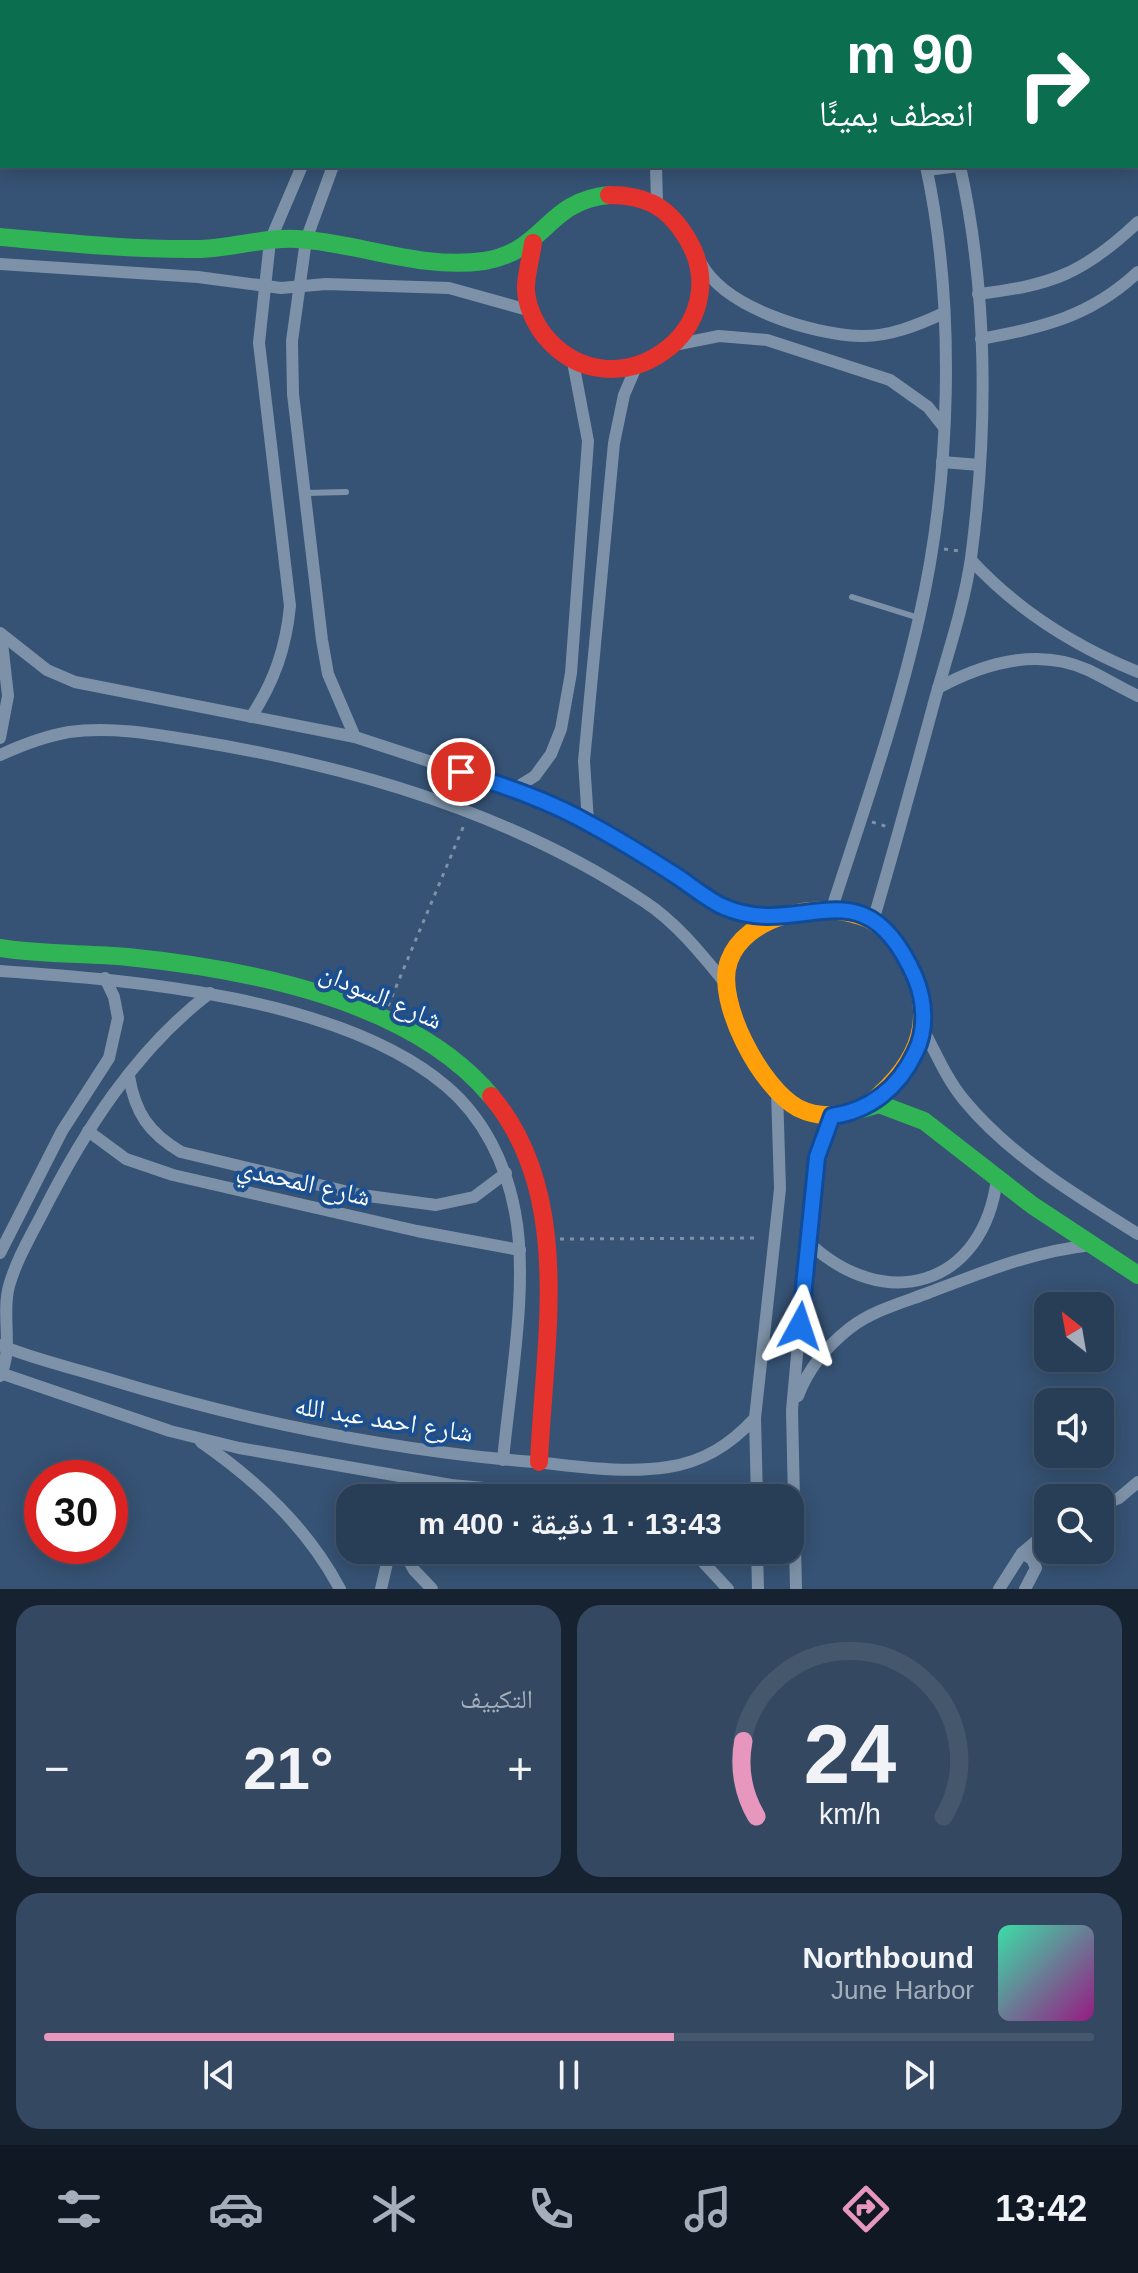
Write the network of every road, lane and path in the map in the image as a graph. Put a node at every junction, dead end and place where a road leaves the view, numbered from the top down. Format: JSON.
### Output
{"nodes":[{"id":1,"x":301,"y":168,"type":"edge"},
{"id":2,"x":332,"y":168,"type":"edge"},
{"id":3,"x":656,"y":168,"type":"edge"},
{"id":4,"x":927,"y":168,"type":"edge"},
{"id":5,"x":960,"y":168,"type":"edge"},
{"id":6,"x":657,"y":202,"type":"junction"},
{"id":7,"x":1138,"y":222,"type":"edge"},
{"id":8,"x":0,"y":237,"type":"edge"},
{"id":9,"x":306,"y":240,"type":"junction"},
{"id":10,"x":270,"y":241,"type":"junction"},
{"id":11,"x":533,"y":243,"type":"junction"},
{"id":12,"x":695,"y":251,"type":"junction"},
{"id":13,"x":0,"y":264,"type":"edge"},
{"id":14,"x":1138,"y":272,"type":"edge"},
{"id":15,"x":265,"y":287,"type":"junction"},
{"id":16,"x":298,"y":287,"type":"junction"},
{"id":17,"x":978,"y":294,"type":"junction"},
{"id":18,"x":528,"y":310,"type":"junction"},
{"id":19,"x":944,"y":313,"type":"junction"},
{"id":20,"x":981,"y":339,"type":"junction"},
{"id":21,"x":674,"y":345,"type":"junction"},
{"id":22,"x":573,"y":362,"type":"junction"},
{"id":23,"x":636,"y":367,"type":"junction"},
{"id":24,"x":943,"y":426,"type":"junction"},
{"id":25,"x":942,"y":462,"type":"junction"},
{"id":26,"x":980,"y":465,"type":"junction"},
{"id":27,"x":346,"y":492,"type":"dead end"},
{"id":28,"x":306,"y":493,"type":"junction"},
{"id":29,"x":933,"y":548,"type":"junction"},
{"id":30,"x":971,"y":556,"type":"junction"},
{"id":31,"x":852,"y":597,"type":"dead end"},
{"id":32,"x":919,"y":618,"type":"junction"},
{"id":33,"x":0,"y":632,"type":"edge"},
{"id":34,"x":1138,"y":672,"type":"edge"},
{"id":35,"x":938,"y":688,"type":"junction"},
{"id":36,"x":1138,"y":696,"type":"edge"},
{"id":37,"x":251,"y":717,"type":"junction"},
{"id":38,"x":355,"y":737,"type":"junction"},
{"id":39,"x":0,"y":738,"type":"edge"},
{"id":40,"x":0,"y":755,"type":"edge"},
{"id":41,"x":514,"y":789,"type":"junction"},
{"id":42,"x":469,"y":814,"type":"junction"},
{"id":43,"x":861,"y":819,"type":"junction"},
{"id":44,"x":588,"y":822,"type":"junction"},
{"id":45,"x":900,"y":830,"type":"junction"},
{"id":46,"x":832,"y":908,"type":"junction"},
{"id":47,"x":782,"y":917,"type":"junction"},
{"id":48,"x":873,"y":921,"type":"junction"},
{"id":49,"x":0,"y":948,"type":"edge"},
{"id":50,"x":0,"y":971,"type":"edge"},
{"id":51,"x":105,"y":978,"type":"junction"},
{"id":52,"x":726,"y":984,"type":"junction"},
{"id":53,"x":210,"y":993,"type":"junction"},
{"id":54,"x":382,"y":1019,"type":"junction"},
{"id":55,"x":924,"y":1031,"type":"junction"},
{"id":56,"x":129,"y":1076,"type":"junction"},
{"id":57,"x":777,"y":1091,"type":"junction"},
{"id":58,"x":870,"y":1103,"type":"junction"},
{"id":59,"x":832,"y":1116,"type":"junction"},
{"id":60,"x":88,"y":1131,"type":"junction"},
{"id":61,"x":506,"y":1173,"type":"junction"},
{"id":62,"x":997,"y":1178,"type":"junction"},
{"id":63,"x":1138,"y":1234,"type":"edge"},
{"id":64,"x":774,"y":1238,"type":"junction"},
{"id":65,"x":544,"y":1239,"type":"junction"},
{"id":66,"x":807,"y":1241,"type":"junction"},
{"id":67,"x":1092,"y":1245,"type":"junction"},
{"id":68,"x":520,"y":1250,"type":"junction"},
{"id":69,"x":0,"y":1253,"type":"edge"},
{"id":70,"x":1138,"y":1275,"type":"edge"},
{"id":71,"x":3,"y":1346,"type":"edge"},
{"id":72,"x":1,"y":1374,"type":"edge"},
{"id":73,"x":792,"y":1410,"type":"junction"},
{"id":74,"x":755,"y":1418,"type":"junction"},
{"id":75,"x":195,"y":1437,"type":"junction"},
{"id":76,"x":503,"y":1460,"type":"junction"},
{"id":77,"x":539,"y":1462,"type":"junction"},
{"id":78,"x":1138,"y":1482,"type":"edge"},
{"id":79,"x":446,"y":1484,"type":"edge"},
{"id":80,"x":757,"y":1484,"type":"edge"},
{"id":81,"x":1114,"y":1500,"type":"edge"},
{"id":82,"x":1034,"y":1543,"type":"edge"},
{"id":83,"x":1022,"y":1553,"type":"junction"},
{"id":84,"x":387,"y":1564,"type":"edge"},
{"id":85,"x":411,"y":1564,"type":"edge"},
{"id":86,"x":705,"y":1564,"type":"edge"},
{"id":87,"x":757,"y":1564,"type":"edge"},
{"id":88,"x":340,"y":1589,"type":"edge"},
{"id":89,"x":381,"y":1589,"type":"edge"},
{"id":90,"x":432,"y":1589,"type":"edge"},
{"id":91,"x":728,"y":1589,"type":"edge"},
{"id":92,"x":758,"y":1589,"type":"edge"},
{"id":93,"x":796,"y":1589,"type":"edge"},
{"id":94,"x":999,"y":1589,"type":"edge"},
{"id":95,"x":1025,"y":1589,"type":"edge"}],
"edges":[{"from":1,"to":10,"type":"street"},
{"from":2,"to":9,"type":"street"},
{"from":3,"to":6,"type":"street"},
{"from":4,"to":19,"type":"street"},
{"from":5,"to":17,"type":"street"},
{"from":6,"to":11,"type":"street"},
{"from":6,"to":12,"type":"street"},
{"from":7,"to":17,"type":"street"},
{"from":8,"to":10,"type":"street"},
{"from":9,"to":10,"type":"street"},
{"from":9,"to":11,"type":"street"},
{"from":9,"to":16,"type":"street"},
{"from":10,"to":15,"type":"street"},
{"from":11,"to":18,"type":"street"},
{"from":12,"to":19,"type":"street"},
{"from":12,"to":21,"type":"street"},
{"from":13,"to":15,"type":"street"},
{"from":14,"to":20,"type":"street"},
{"from":15,"to":16,"type":"street"},
{"from":15,"to":37,"type":"street"},
{"from":16,"to":18,"type":"street"},
{"from":16,"to":28,"type":"street"},
{"from":17,"to":20,"type":"street"},
{"from":18,"to":22,"type":"street"},
{"from":19,"to":24,"type":"street"},
{"from":20,"to":26,"type":"street"},
{"from":21,"to":23,"type":"street"},
{"from":21,"to":24,"type":"street"},
{"from":22,"to":23,"type":"street"},
{"from":22,"to":41,"type":"street"},
{"from":23,"to":44,"type":"street"},
{"from":24,"to":25,"type":"street"},
{"from":25,"to":26,"type":"street"},
{"from":25,"to":29,"type":"street"},
{"from":26,"to":30,"type":"street"},
{"from":27,"to":28,"type":"lane"},
{"from":28,"to":38,"type":"street"},
{"from":29,"to":30,"type":"path"},
{"from":29,"to":32,"type":"street"},
{"from":30,"to":34,"type":"street"},
{"from":30,"to":35,"type":"street"},
{"from":31,"to":32,"type":"lane"},
{"from":32,"to":43,"type":"street"},
{"from":33,"to":37,"type":"street"},
{"from":33,"to":39,"type":"street"},
{"from":35,"to":36,"type":"street"},
{"from":35,"to":45,"type":"street"},
{"from":37,"to":38,"type":"street"},
{"from":38,"to":41,"type":"street"},
{"from":40,"to":42,"type":"street"},
{"from":41,"to":44,"type":"street"},
{"from":42,"to":52,"type":"street"},
{"from":42,"to":54,"type":"path"},
{"from":43,"to":45,"type":"path"},
{"from":43,"to":46,"type":"street"},
{"from":44,"to":47,"type":"street"},
{"from":45,"to":48,"type":"street"},
{"from":46,"to":47,"type":"street"},
{"from":46,"to":48,"type":"street"},
{"from":47,"to":52,"type":"street"},
{"from":48,"to":55,"type":"street"},
{"from":49,"to":54,"type":"street","name":"شارع السودان"},
{"from":50,"to":51,"type":"street","name":"شارع السودان"},
{"from":51,"to":53,"type":"street","name":"شارع السودان"},
{"from":51,"to":69,"type":"street"},
{"from":52,"to":57,"type":"street"},
{"from":53,"to":56,"type":"street"},
{"from":53,"to":61,"type":"street","name":"شارع السودان"},
{"from":54,"to":65,"type":"street","name":"شارع السودان"},
{"from":55,"to":58,"type":"street"},
{"from":55,"to":63,"type":"street"},
{"from":56,"to":60,"type":"street"},
{"from":56,"to":61,"type":"street","name":"شارع المحمدي"},
{"from":57,"to":59,"type":"street"},
{"from":57,"to":64,"type":"street"},
{"from":58,"to":59,"type":"street"},
{"from":58,"to":62,"type":"street"},
{"from":59,"to":66,"type":"street"},
{"from":60,"to":68,"type":"street","name":"شارع المحمدي"},
{"from":60,"to":71,"type":"street"},
{"from":61,"to":68,"type":"street","name":"شارع السودان"},
{"from":62,"to":66,"type":"street"},
{"from":62,"to":67,"type":"street"},
{"from":64,"to":65,"type":"path"},
{"from":64,"to":74,"type":"street"},
{"from":65,"to":77,"type":"street","name":"شارع السودان"},
{"from":66,"to":73,"type":"street"},
{"from":67,"to":70,"type":"street"},
{"from":67,"to":73,"type":"street"},
{"from":68,"to":76,"type":"street","name":"شارع السودان"},
{"from":71,"to":72,"type":"street"},
{"from":71,"to":76,"type":"street","name":"شارع احمد عبد الله"},
{"from":72,"to":75,"type":"street","name":"شارع احمد عبد الله"},
{"from":73,"to":93,"type":"street"},
{"from":74,"to":77,"type":"street","name":"شارع احمد عبد الله"},
{"from":74,"to":80,"type":"street"},
{"from":75,"to":79,"type":"street","name":"شارع احمد عبد الله"},
{"from":75,"to":88,"type":"street"},
{"from":76,"to":77,"type":"street","name":"شارع احمد عبد الله"},
{"from":78,"to":81,"type":"street"},
{"from":82,"to":83,"type":"street"},
{"from":83,"to":94,"type":"street"},
{"from":83,"to":95,"type":"street"},
{"from":84,"to":89,"type":"street"},
{"from":85,"to":90,"type":"street"},
{"from":86,"to":91,"type":"street"},
{"from":87,"to":92,"type":"street"}]}
